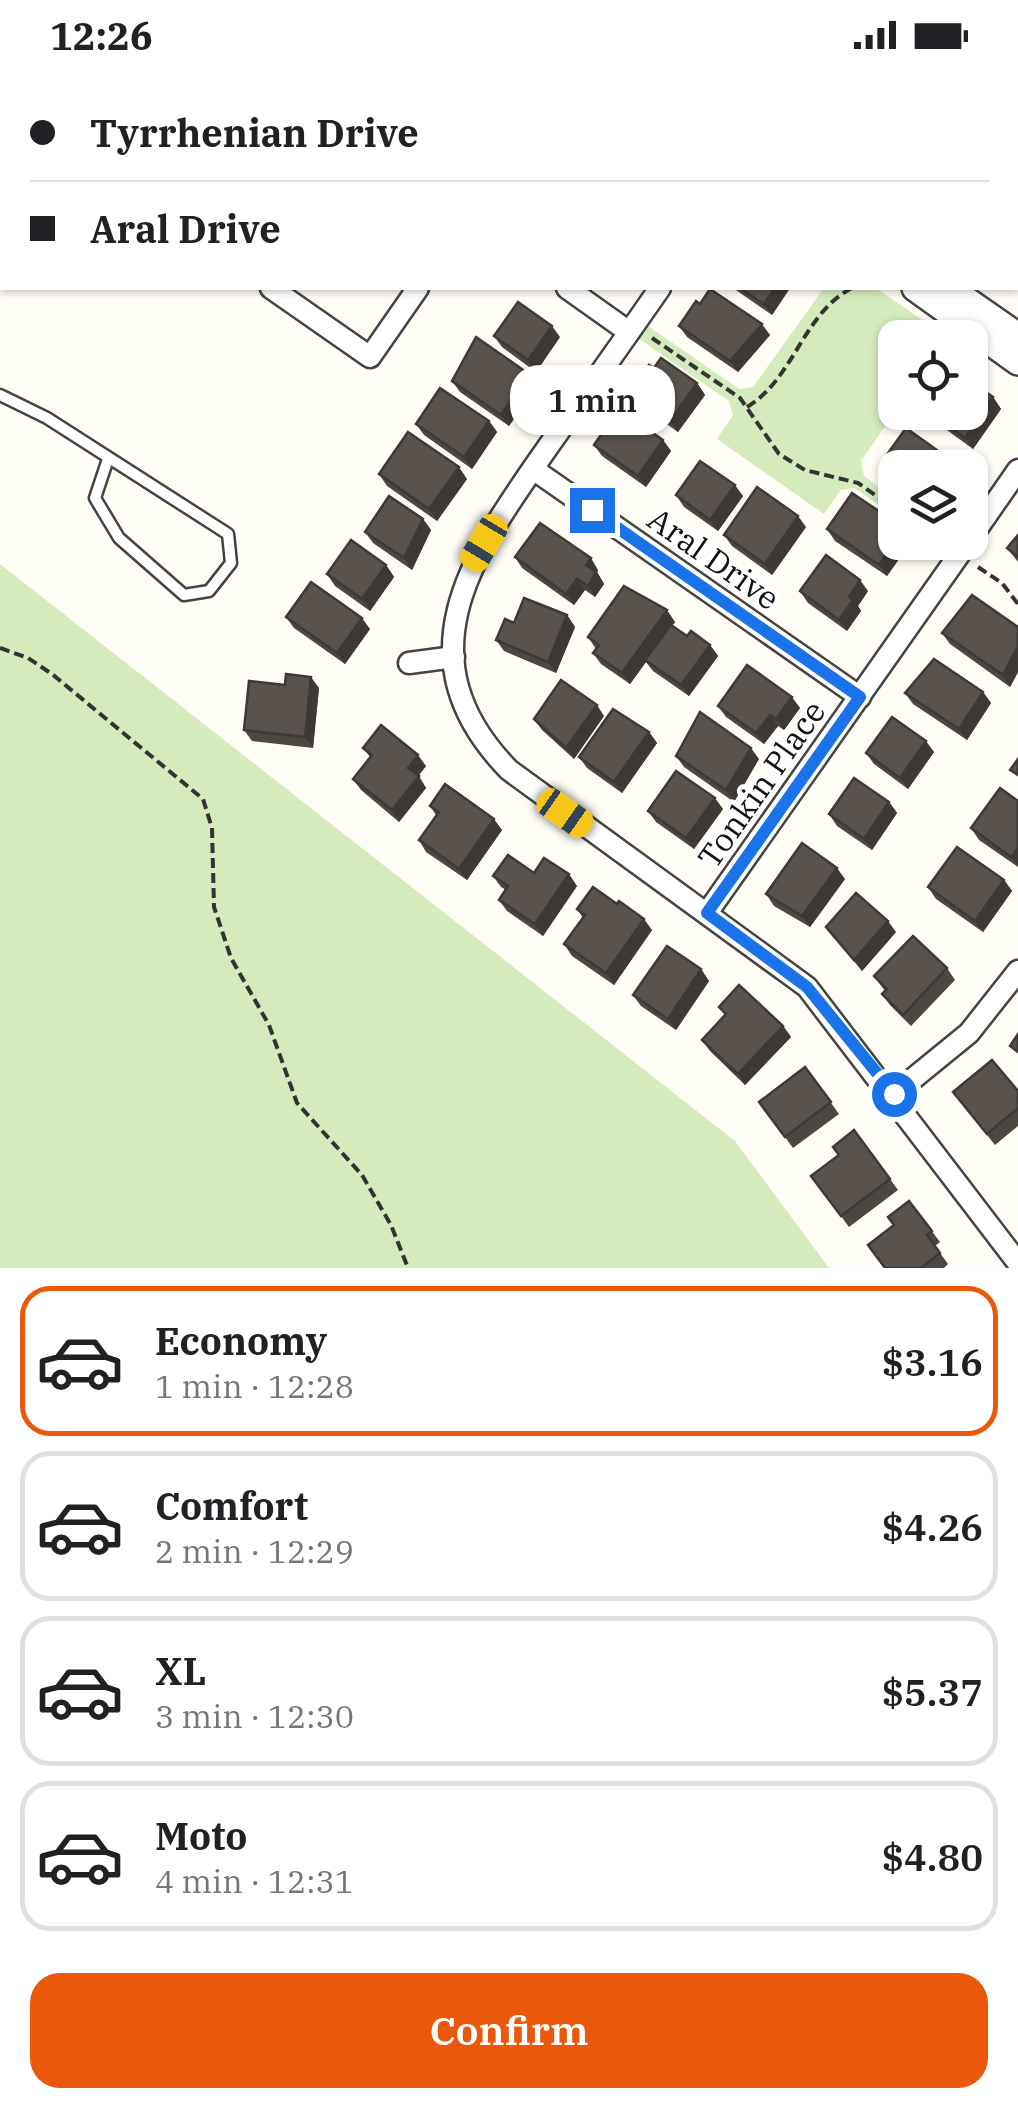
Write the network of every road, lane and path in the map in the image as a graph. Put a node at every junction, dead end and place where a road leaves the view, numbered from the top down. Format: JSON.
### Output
{"nodes":[{"id":1,"x":274,"y":290,"type":"edge"},
{"id":2,"x":417,"y":290,"type":"edge"},
{"id":3,"x":570,"y":290,"type":"edge"},
{"id":4,"x":659,"y":290,"type":"edge"},
{"id":5,"x":849,"y":290,"type":"edge"},
{"id":6,"x":918,"y":290,"type":"edge"},
{"id":7,"x":952,"y":290,"type":"edge"},
{"id":8,"x":630,"y":332,"type":"junction"},
{"id":9,"x":1018,"y":336,"type":"edge"},
{"id":10,"x":652,"y":338,"type":"dead end"},
{"id":11,"x":1018,"y":362,"type":"edge"},
{"id":12,"x":0,"y":394,"type":"edge"},
{"id":13,"x":747,"y":407,"type":"junction"},
{"id":14,"x":108,"y":458,"type":"junction"},
{"id":15,"x":533,"y":469,"type":"junction"},
{"id":16,"x":1018,"y":470,"type":"edge"},
{"id":17,"x":878,"y":497,"type":"edge"},
{"id":18,"x":988,"y":513,"type":"edge"},
{"id":19,"x":956,"y":560,"type":"edge"},
{"id":20,"x":980,"y":560,"type":"edge"},
{"id":21,"x":1018,"y":604,"type":"edge"},
{"id":22,"x":0,"y":648,"type":"edge"},
{"id":23,"x":454,"y":657,"type":"junction"},
{"id":24,"x":409,"y":663,"type":"dead end"},
{"id":25,"x":860,"y":697,"type":"junction"},
{"id":26,"x":707,"y":913,"type":"junction"},
{"id":27,"x":1018,"y":971,"type":"edge"},
{"id":28,"x":894,"y":1094,"type":"junction"},
{"id":29,"x":1018,"y":1263,"type":"edge"},
{"id":30,"x":408,"y":1268,"type":"edge"}],
"edges":[{"from":1,"to":2,"type":"street"},
{"from":3,"to":8,"type":"street"},
{"from":4,"to":8,"type":"street"},
{"from":5,"to":13,"type":"path"},
{"from":6,"to":11,"type":"street"},
{"from":7,"to":9,"type":"street"},
{"from":8,"to":15,"type":"street"},
{"from":10,"to":13,"type":"path"},
{"from":12,"to":14,"type":"lane"},
{"from":13,"to":17,"type":"path"},
{"from":14,"to":14,"type":"lane"},
{"from":15,"to":23,"type":"street"},
{"from":15,"to":25,"type":"street","name":"Aral Drive"},
{"from":16,"to":18,"type":"street","name":"Tonkin Place"},
{"from":19,"to":25,"type":"street","name":"Tonkin Place"},
{"from":20,"to":21,"type":"path"},
{"from":22,"to":30,"type":"path"},
{"from":23,"to":24,"type":"street"},
{"from":23,"to":26,"type":"street"},
{"from":25,"to":26,"type":"street","name":"Tonkin Place"},
{"from":26,"to":28,"type":"street"},
{"from":27,"to":28,"type":"street"},
{"from":28,"to":29,"type":"street"}]}
